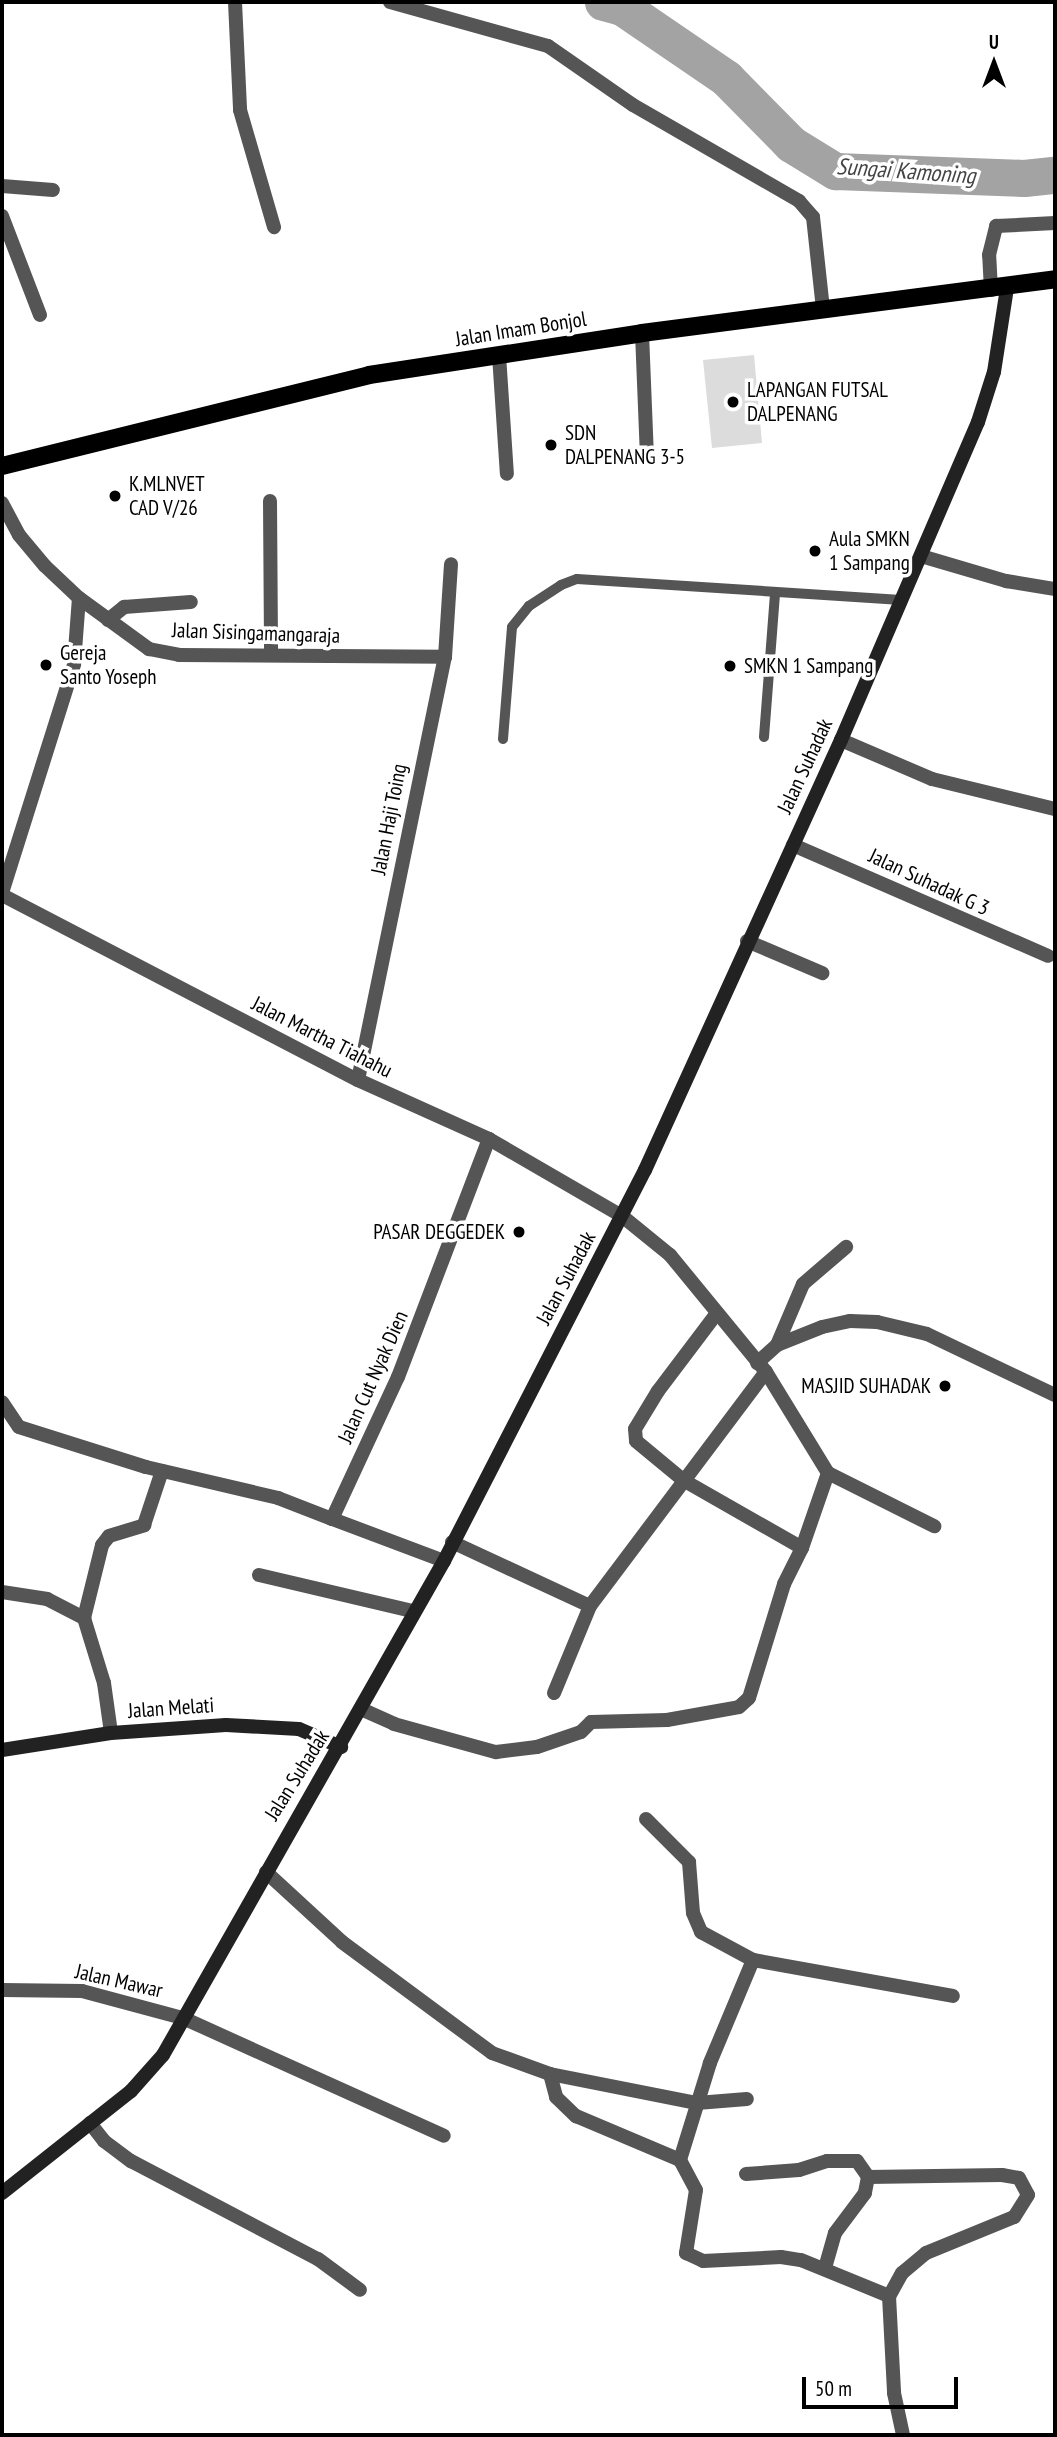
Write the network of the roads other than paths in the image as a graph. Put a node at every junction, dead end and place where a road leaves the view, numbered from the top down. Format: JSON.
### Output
{"nodes":[{"id":1,"x":235,"y":2,"type":"edge"},
{"id":2,"x":390,"y":2,"type":"edge"},
{"id":3,"x":2,"y":186,"type":"edge"},
{"id":4,"x":53,"y":190,"type":"dead end"},
{"id":5,"x":2,"y":216,"type":"edge"},
{"id":6,"x":1055,"y":223,"type":"edge"},
{"id":7,"x":274,"y":227,"type":"dead end"},
{"id":8,"x":1055,"y":279,"type":"edge"},
{"id":9,"x":999,"y":289,"type":"junction"},
{"id":10,"x":823,"y":309,"type":"junction"},
{"id":11,"x":40,"y":315,"type":"dead end"},
{"id":12,"x":642,"y":333,"type":"junction"},
{"id":13,"x":499,"y":355,"type":"junction"},
{"id":14,"x":647,"y":456,"type":"dead end"},
{"id":15,"x":2,"y":466,"type":"edge"},
{"id":16,"x":507,"y":474,"type":"dead end"},
{"id":17,"x":270,"y":501,"type":"dead end"},
{"id":18,"x":2,"y":503,"type":"edge"},
{"id":19,"x":922,"y":556,"type":"junction"},
{"id":20,"x":451,"y":564,"type":"dead end"},
{"id":21,"x":1055,"y":589,"type":"edge"},
{"id":22,"x":775,"y":593,"type":"junction"},
{"id":23,"x":79,"y":598,"type":"junction"},
{"id":24,"x":901,"y":600,"type":"junction"},
{"id":25,"x":191,"y":601,"type":"dead end"},
{"id":26,"x":108,"y":620,"type":"junction"},
{"id":27,"x":271,"y":655,"type":"junction"},
{"id":28,"x":445,"y":657,"type":"junction"},
{"id":29,"x":764,"y":737,"type":"dead end"},
{"id":30,"x":503,"y":739,"type":"dead end"},
{"id":31,"x":841,"y":740,"type":"junction"},
{"id":32,"x":1055,"y":809,"type":"edge"},
{"id":33,"x":793,"y":845,"type":"junction"},
{"id":34,"x":2,"y":894,"type":"edge"},
{"id":35,"x":747,"y":941,"type":"junction"},
{"id":36,"x":1048,"y":956,"type":"dead end"},
{"id":37,"x":822,"y":973,"type":"dead end"},
{"id":38,"x":358,"y":1080,"type":"junction"},
{"id":39,"x":489,"y":1139,"type":"junction"},
{"id":40,"x":622,"y":1216,"type":"junction"},
{"id":41,"x":846,"y":1248,"type":"dead end"},
{"id":42,"x":717,"y":1313,"type":"junction"},
{"id":43,"x":777,"y":1345,"type":"junction"},
{"id":44,"x":762,"y":1367,"type":"junction"},
{"id":45,"x":1055,"y":1395,"type":"edge"},
{"id":46,"x":2,"y":1402,"type":"edge"},
{"id":47,"x":162,"y":1471,"type":"junction"},
{"id":48,"x":828,"y":1474,"type":"junction"},
{"id":49,"x":683,"y":1480,"type":"junction"},
{"id":50,"x":332,"y":1519,"type":"junction"},
{"id":51,"x":934,"y":1525,"type":"dead end"},
{"id":52,"x":452,"y":1542,"type":"junction"},
{"id":53,"x":802,"y":1548,"type":"junction"},
{"id":54,"x":444,"y":1561,"type":"junction"},
{"id":55,"x":259,"y":1575,"type":"dead end"},
{"id":56,"x":2,"y":1592,"type":"edge"},
{"id":57,"x":590,"y":1606,"type":"junction"},
{"id":58,"x":413,"y":1611,"type":"junction"},
{"id":59,"x":84,"y":1618,"type":"junction"},
{"id":60,"x":554,"y":1693,"type":"dead end"},
{"id":61,"x":361,"y":1709,"type":"junction"},
{"id":62,"x":111,"y":1732,"type":"junction"},
{"id":63,"x":341,"y":1747,"type":"junction"},
{"id":64,"x":2,"y":1750,"type":"edge"},
{"id":65,"x":646,"y":1819,"type":"dead end"},
{"id":66,"x":266,"y":1872,"type":"junction"},
{"id":67,"x":753,"y":1960,"type":"junction"},
{"id":68,"x":2,"y":1990,"type":"edge"},
{"id":69,"x":953,"y":1996,"type":"dead end"},
{"id":70,"x":183,"y":2018,"type":"junction"},
{"id":71,"x":550,"y":2074,"type":"junction"},
{"id":72,"x":747,"y":2099,"type":"dead end"},
{"id":73,"x":698,"y":2103,"type":"junction"},
{"id":74,"x":90,"y":2123,"type":"junction"},
{"id":75,"x":444,"y":2136,"type":"dead end"},
{"id":76,"x":680,"y":2160,"type":"junction"},
{"id":77,"x":746,"y":2174,"type":"dead end"},
{"id":78,"x":868,"y":2177,"type":"junction"},
{"id":79,"x":2,"y":2193,"type":"edge"},
{"id":80,"x":825,"y":2268,"type":"junction"},
{"id":81,"x":360,"y":2290,"type":"dead end"},
{"id":82,"x":889,"y":2296,"type":"junction"},
{"id":83,"x":903,"y":2435,"type":"edge"}],
"edges":[{"from":1,"to":7,"type":"street"},
{"from":2,"to":10,"type":"street"},
{"from":3,"to":4,"type":"street"},
{"from":5,"to":11,"type":"street"},
{"from":6,"to":9,"type":"street"},
{"from":8,"to":9,"type":"main road","name":"Jalan Imam Bonjol"},
{"from":9,"to":10,"type":"main road","name":"Jalan Imam Bonjol"},
{"from":9,"to":19,"type":"street","name":"Jalan Suhadak"},
{"from":10,"to":12,"type":"main road","name":"Jalan Imam Bonjol"},
{"from":12,"to":13,"type":"main road","name":"Jalan Imam Bonjol"},
{"from":12,"to":14,"type":"street"},
{"from":13,"to":15,"type":"main road","name":"Jalan Imam Bonjol"},
{"from":13,"to":16,"type":"street"},
{"from":17,"to":27,"type":"street"},
{"from":18,"to":23,"type":"street","name":"Jalan Sisingamangaraja"},
{"from":19,"to":21,"type":"street"},
{"from":19,"to":24,"type":"street","name":"Jalan Suhadak"},
{"from":20,"to":28,"type":"street","name":"Jalan Haji Toing"},
{"from":22,"to":24,"type":"lane"},
{"from":22,"to":29,"type":"lane"},
{"from":22,"to":30,"type":"lane"},
{"from":23,"to":26,"type":"street","name":"Jalan Sisingamangaraja"},
{"from":23,"to":34,"type":"street"},
{"from":24,"to":31,"type":"street","name":"Jalan Suhadak"},
{"from":25,"to":26,"type":"street"},
{"from":26,"to":27,"type":"street","name":"Jalan Sisingamangaraja"},
{"from":27,"to":28,"type":"street","name":"Jalan Sisingamangaraja"},
{"from":28,"to":38,"type":"street","name":"Jalan Haji Toing"},
{"from":31,"to":32,"type":"street"},
{"from":31,"to":33,"type":"street","name":"Jalan Suhadak"},
{"from":33,"to":35,"type":"street","name":"Jalan Suhadak"},
{"from":33,"to":36,"type":"street","name":"Jalan Suhadak G 3"},
{"from":34,"to":38,"type":"street","name":"Jalan Martha Tiahahu"},
{"from":35,"to":37,"type":"street"},
{"from":35,"to":40,"type":"street","name":"Jalan Suhadak"},
{"from":38,"to":39,"type":"street","name":"Jalan Martha Tiahahu"},
{"from":39,"to":40,"type":"street","name":"Jalan Martha Tiahahu"},
{"from":39,"to":50,"type":"street","name":"Jalan Cut Nyak Dien"},
{"from":40,"to":42,"type":"street","name":"Jalan Martha Tiahahu"},
{"from":40,"to":52,"type":"street","name":"Jalan Suhadak"},
{"from":41,"to":43,"type":"street"},
{"from":42,"to":44,"type":"street","name":"Jalan Martha Tiahahu"},
{"from":42,"to":49,"type":"street"},
{"from":43,"to":44,"type":"street"},
{"from":43,"to":45,"type":"street"},
{"from":44,"to":48,"type":"street","name":"Jalan Martha Tiahahu"},
{"from":44,"to":49,"type":"street"},
{"from":46,"to":47,"type":"street"},
{"from":47,"to":50,"type":"street"},
{"from":47,"to":59,"type":"street"},
{"from":48,"to":51,"type":"street"},
{"from":48,"to":53,"type":"street"},
{"from":49,"to":53,"type":"street"},
{"from":49,"to":57,"type":"street"},
{"from":50,"to":54,"type":"street"},
{"from":52,"to":54,"type":"street","name":"Jalan Suhadak"},
{"from":52,"to":57,"type":"street"},
{"from":53,"to":61,"type":"street"},
{"from":54,"to":58,"type":"street","name":"Jalan Suhadak"},
{"from":55,"to":58,"type":"street"},
{"from":56,"to":59,"type":"street"},
{"from":57,"to":60,"type":"street"},
{"from":58,"to":61,"type":"street","name":"Jalan Suhadak"},
{"from":59,"to":62,"type":"street"},
{"from":61,"to":63,"type":"street","name":"Jalan Suhadak"},
{"from":62,"to":63,"type":"street","name":"Jalan Melati"},
{"from":62,"to":64,"type":"street","name":"Jalan Melati"},
{"from":63,"to":66,"type":"street","name":"Jalan Suhadak"},
{"from":65,"to":67,"type":"street"},
{"from":66,"to":70,"type":"street","name":"Jalan Suhadak"},
{"from":66,"to":71,"type":"street"},
{"from":67,"to":69,"type":"street"},
{"from":67,"to":73,"type":"street"},
{"from":68,"to":70,"type":"street","name":"Jalan Mawar"},
{"from":70,"to":74,"type":"street","name":"Jalan Suhadak"},
{"from":70,"to":75,"type":"street","name":"Jalan Mawar"},
{"from":71,"to":73,"type":"street"},
{"from":71,"to":76,"type":"street"},
{"from":72,"to":73,"type":"street"},
{"from":73,"to":76,"type":"street"},
{"from":74,"to":79,"type":"street","name":"Jalan Suhadak"},
{"from":74,"to":81,"type":"street"},
{"from":76,"to":80,"type":"street"},
{"from":77,"to":78,"type":"street"},
{"from":78,"to":80,"type":"street"},
{"from":78,"to":82,"type":"street"},
{"from":80,"to":82,"type":"street"},
{"from":82,"to":83,"type":"street"}]}
